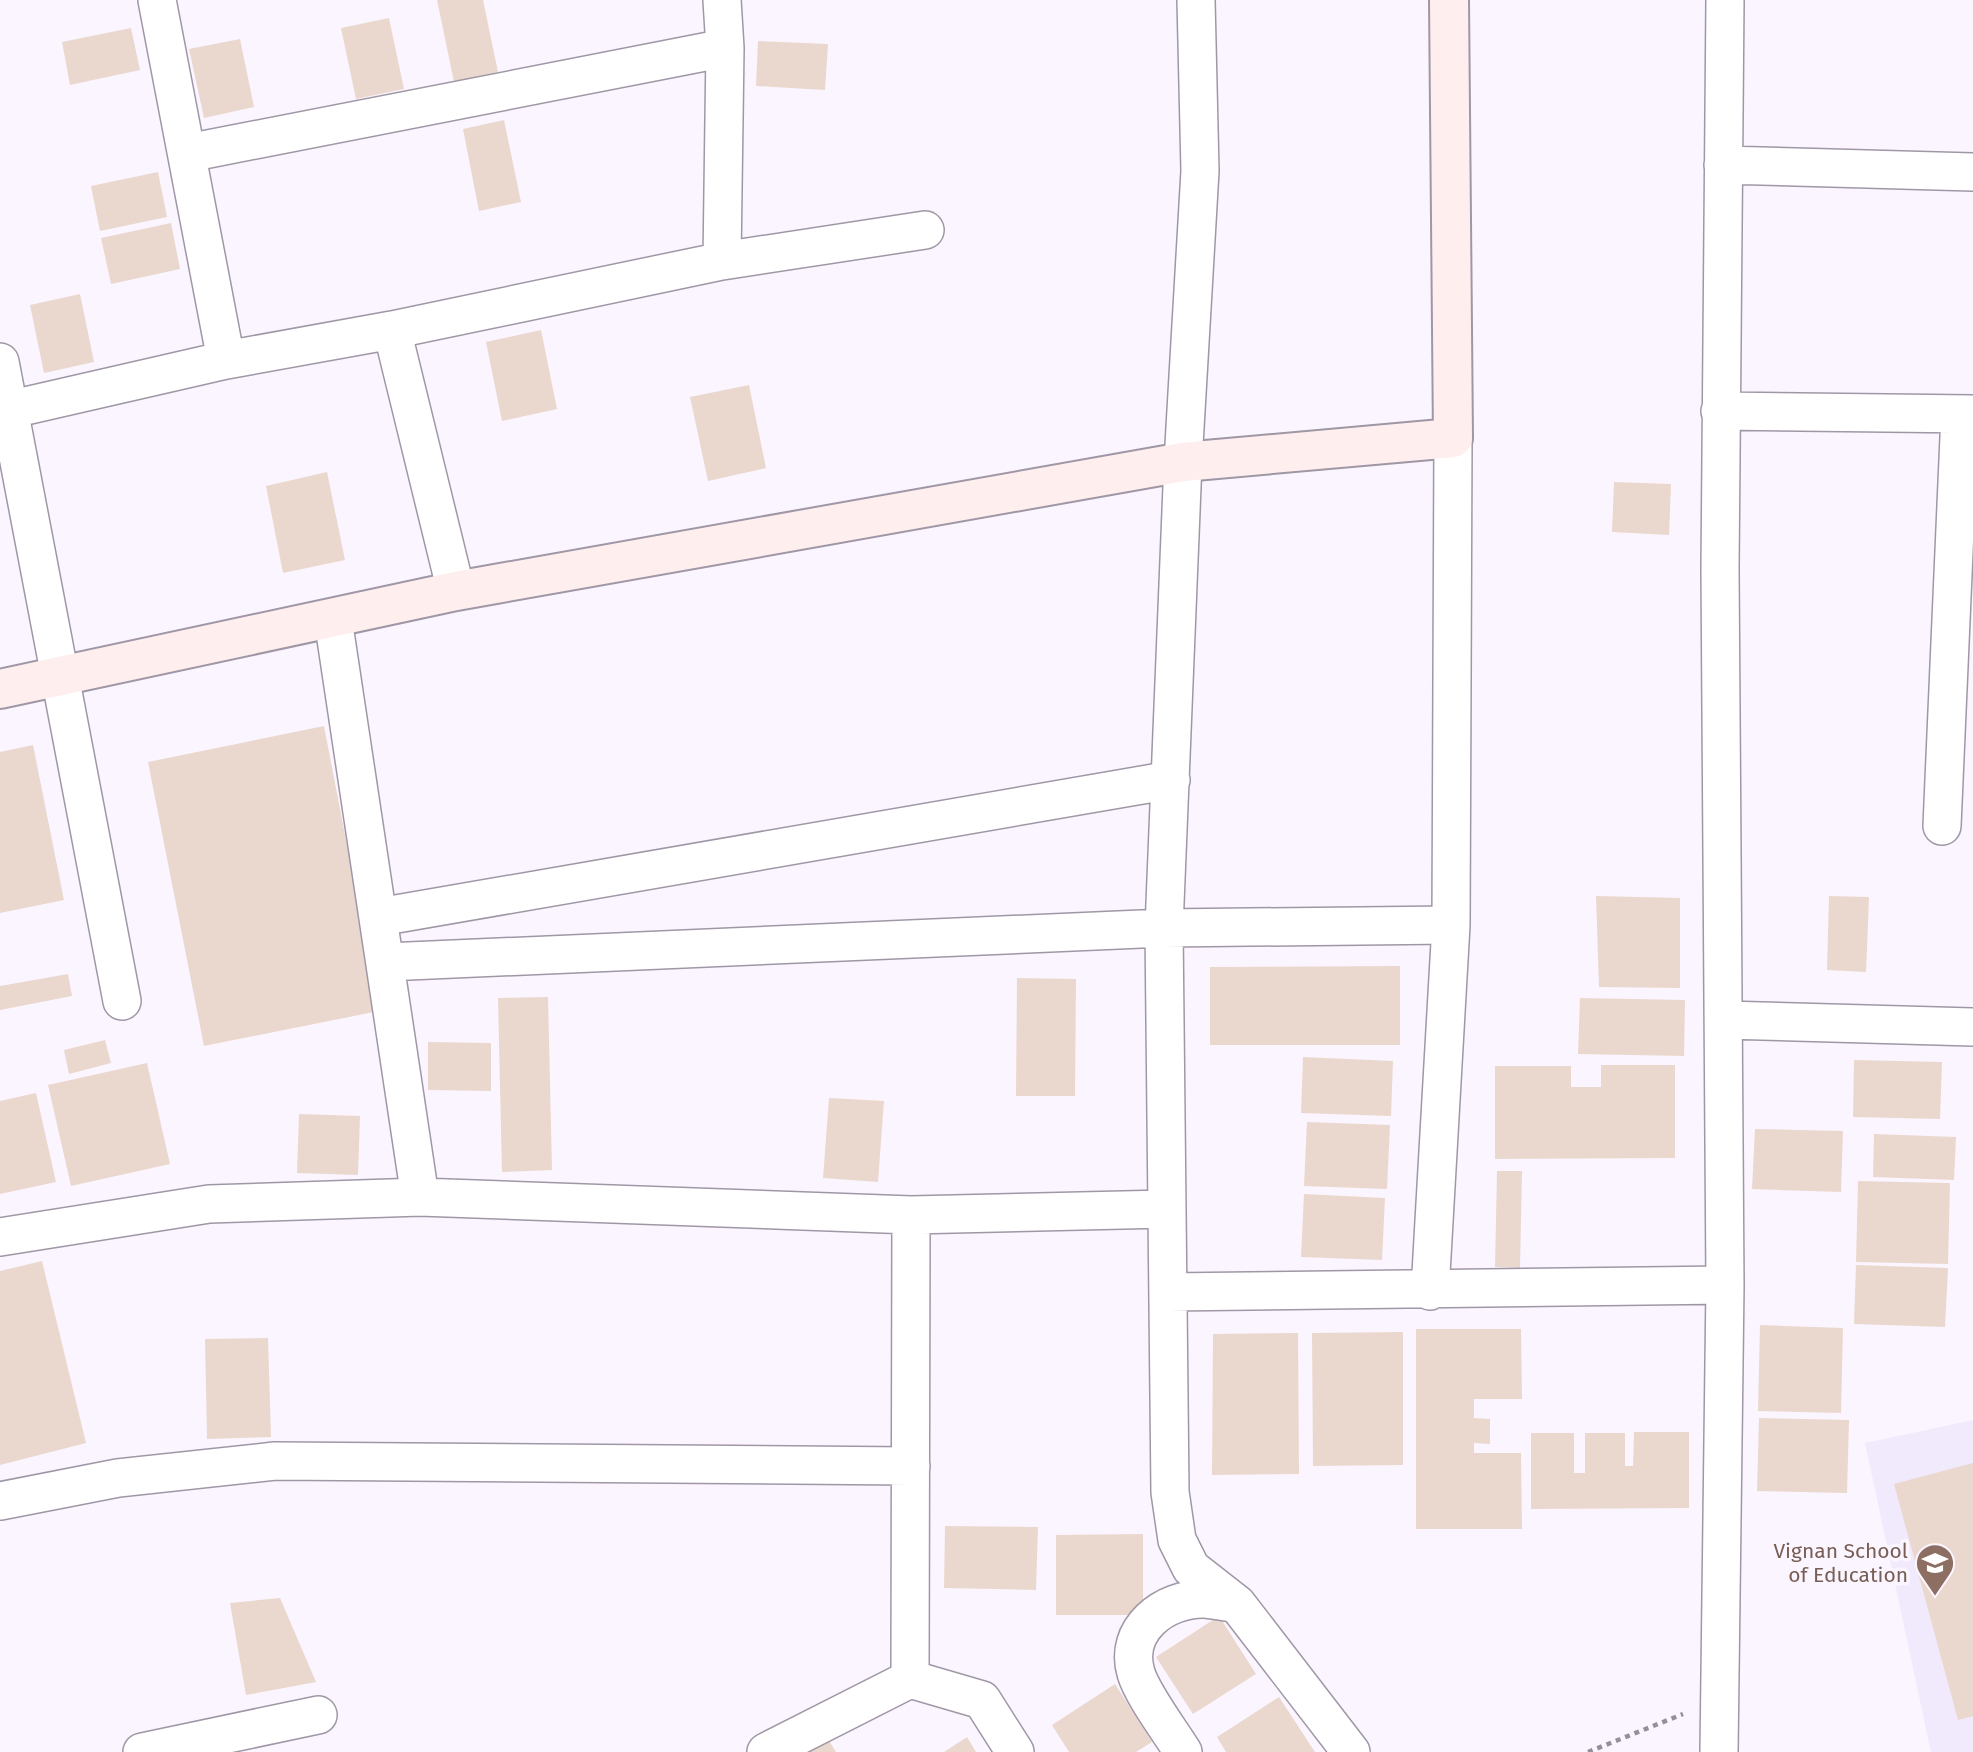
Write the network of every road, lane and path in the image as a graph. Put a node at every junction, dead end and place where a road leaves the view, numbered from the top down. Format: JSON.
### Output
{"nodes":[{"id":1,"x":157,"y":0,"type":"edge"},
{"id":2,"x":722,"y":0,"type":"edge"},
{"id":3,"x":1196,"y":0,"type":"edge"},
{"id":4,"x":1449,"y":0,"type":"edge"},
{"id":5,"x":1725,"y":0,"type":"edge"},
{"id":6,"x":725,"y":48,"type":"junction"},
{"id":7,"x":188,"y":153,"type":"junction"},
{"id":8,"x":1723,"y":165,"type":"junction"},
{"id":9,"x":1973,"y":172,"type":"edge"},
{"id":10,"x":925,"y":230,"type":"dead end"},
{"id":11,"x":722,"y":261,"type":"junction"},
{"id":12,"x":392,"y":330,"type":"junction"},
{"id":13,"x":226,"y":360,"type":"junction"},
{"id":14,"x":0,"y":362,"type":"edge"},
{"id":15,"x":8,"y":410,"type":"junction"},
{"id":16,"x":1720,"y":411,"type":"junction"},
{"id":17,"x":1967,"y":414,"type":"edge"},
{"id":18,"x":1453,"y":438,"type":"junction"},
{"id":19,"x":1183,"y":462,"type":"junction"},
{"id":20,"x":456,"y":591,"type":"junction"},
{"id":21,"x":333,"y":619,"type":"junction"},
{"id":22,"x":61,"y":677,"type":"junction"},
{"id":23,"x":0,"y":689,"type":"edge"},
{"id":24,"x":1171,"y":780,"type":"junction"},
{"id":25,"x":1942,"y":826,"type":"dead end"},
{"id":26,"x":379,"y":917,"type":"junction"},
{"id":27,"x":1451,"y":925,"type":"junction"},
{"id":28,"x":1164,"y":928,"type":"junction"},
{"id":29,"x":386,"y":962,"type":"junction"},
{"id":30,"x":122,"y":1001,"type":"dead end"},
{"id":31,"x":1725,"y":1020,"type":"junction"},
{"id":32,"x":1973,"y":1027,"type":"edge"},
{"id":33,"x":420,"y":1197,"type":"junction"},
{"id":34,"x":1166,"y":1209,"type":"junction"},
{"id":35,"x":911,"y":1214,"type":"junction"},
{"id":36,"x":0,"y":1237,"type":"edge"},
{"id":37,"x":1725,"y":1285,"type":"junction"},
{"id":38,"x":1168,"y":1292,"type":"junction"},
{"id":39,"x":1430,"y":1292,"type":"junction"},
{"id":40,"x":911,"y":1465,"type":"junction"},
{"id":41,"x":0,"y":1501,"type":"edge"},
{"id":42,"x":1237,"y":1604,"type":"junction"},
{"id":43,"x":910,"y":1679,"type":"junction"},
{"id":44,"x":1720,"y":1700,"type":"junction"},
{"id":45,"x":318,"y":1715,"type":"dead end"},
{"id":46,"x":142,"y":1752,"type":"edge"},
{"id":47,"x":766,"y":1752,"type":"edge"},
{"id":48,"x":1016,"y":1752,"type":"edge"},
{"id":49,"x":1183,"y":1752,"type":"edge"},
{"id":50,"x":1351,"y":1752,"type":"edge"},
{"id":51,"x":1588,"y":1752,"type":"edge"},
{"id":52,"x":1719,"y":1752,"type":"edge"}],
"edges":[{"from":1,"to":7,"type":"street"},
{"from":2,"to":6,"type":"street"},
{"from":3,"to":19,"type":"street"},
{"from":4,"to":18,"type":"street"},
{"from":5,"to":8,"type":"street"},
{"from":6,"to":7,"type":"street"},
{"from":6,"to":11,"type":"street"},
{"from":7,"to":13,"type":"street"},
{"from":8,"to":9,"type":"street"},
{"from":8,"to":16,"type":"street"},
{"from":10,"to":11,"type":"street"},
{"from":11,"to":12,"type":"street"},
{"from":12,"to":13,"type":"street"},
{"from":12,"to":20,"type":"street"},
{"from":13,"to":15,"type":"street"},
{"from":14,"to":15,"type":"street"},
{"from":15,"to":22,"type":"street"},
{"from":16,"to":17,"type":"street"},
{"from":16,"to":31,"type":"street"},
{"from":17,"to":25,"type":"street"},
{"from":18,"to":19,"type":"street"},
{"from":18,"to":27,"type":"street"},
{"from":19,"to":20,"type":"street"},
{"from":19,"to":24,"type":"street"},
{"from":20,"to":21,"type":"street"},
{"from":21,"to":22,"type":"street"},
{"from":21,"to":26,"type":"street"},
{"from":22,"to":23,"type":"street"},
{"from":22,"to":30,"type":"street"},
{"from":24,"to":26,"type":"street"},
{"from":24,"to":28,"type":"street"},
{"from":26,"to":29,"type":"street"},
{"from":27,"to":28,"type":"street"},
{"from":27,"to":39,"type":"street"},
{"from":28,"to":29,"type":"street"},
{"from":28,"to":34,"type":"street"},
{"from":29,"to":33,"type":"street"},
{"from":31,"to":32,"type":"street"},
{"from":31,"to":37,"type":"street"},
{"from":33,"to":35,"type":"street"},
{"from":33,"to":36,"type":"street"},
{"from":34,"to":35,"type":"street"},
{"from":34,"to":38,"type":"street"},
{"from":35,"to":40,"type":"street"},
{"from":37,"to":39,"type":"street"},
{"from":37,"to":44,"type":"street"},
{"from":38,"to":39,"type":"street"},
{"from":38,"to":42,"type":"street"},
{"from":40,"to":41,"type":"street"},
{"from":40,"to":43,"type":"street"},
{"from":42,"to":49,"type":"street"},
{"from":42,"to":50,"type":"street"},
{"from":43,"to":47,"type":"street"},
{"from":43,"to":48,"type":"street"},
{"from":44,"to":51,"type":"path"},
{"from":44,"to":52,"type":"street"},
{"from":45,"to":46,"type":"street"}]}
